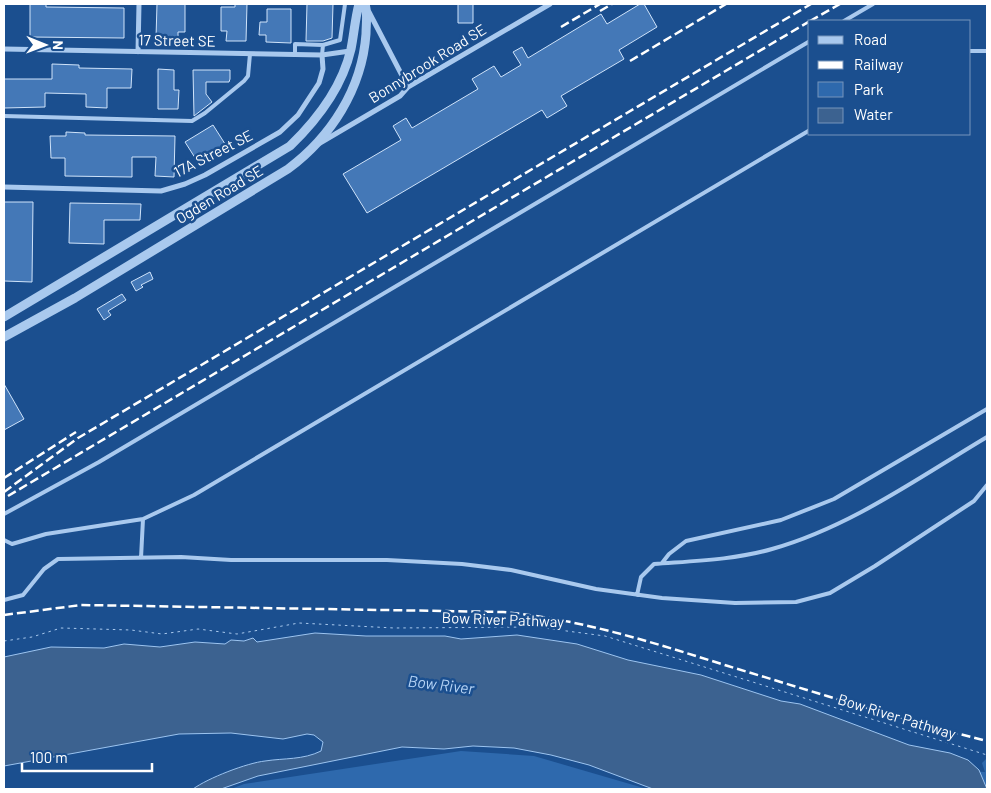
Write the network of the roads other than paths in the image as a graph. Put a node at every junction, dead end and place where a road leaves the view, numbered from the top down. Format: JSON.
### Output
{"nodes":[{"id":1,"x":139,"y":4,"type":"edge"},
{"id":2,"x":345,"y":4,"type":"edge"},
{"id":3,"x":358,"y":4,"type":"edge"},
{"id":4,"x":550,"y":4,"type":"edge"},
{"id":5,"x":873,"y":4,"type":"edge"},
{"id":6,"x":366,"y":7,"type":"edge"},
{"id":7,"x":846,"y":20,"type":"edge"},
{"id":8,"x":808,"y":42,"type":"edge"},
{"id":9,"x":323,"y":45,"type":"junction"},
{"id":10,"x":4,"y":49,"type":"edge"},
{"id":11,"x":350,"y":51,"type":"junction"},
{"id":12,"x":971,"y":51,"type":"edge"},
{"id":13,"x":987,"y":51,"type":"edge"},
{"id":14,"x":138,"y":52,"type":"junction"},
{"id":15,"x":250,"y":54,"type":"junction"},
{"id":16,"x":295,"y":54,"type":"junction"},
{"id":17,"x":322,"y":55,"type":"junction"},
{"id":18,"x":408,"y":87,"type":"junction"},
{"id":19,"x":4,"y":116,"type":"edge"},
{"id":20,"x":808,"y":131,"type":"edge"},
{"id":21,"x":318,"y":144,"type":"junction"},
{"id":22,"x":4,"y":187,"type":"edge"},
{"id":23,"x":4,"y":317,"type":"edge"},
{"id":24,"x":4,"y":337,"type":"edge"},
{"id":25,"x":987,"y":409,"type":"edge"},
{"id":26,"x":987,"y":437,"type":"edge"},
{"id":27,"x":987,"y":485,"type":"edge"},
{"id":28,"x":4,"y":514,"type":"edge"},
{"id":29,"x":143,"y":519,"type":"junction"},
{"id":30,"x":4,"y":540,"type":"edge"},
{"id":31,"x":141,"y":558,"type":"junction"},
{"id":32,"x":662,"y":563,"type":"junction"},
{"id":33,"x":637,"y":595,"type":"junction"},
{"id":34,"x":4,"y":600,"type":"edge"}],
"edges":[{"from":1,"to":14,"type":"street"},
{"from":2,"to":9,"type":"lane"},
{"from":3,"to":11,"type":"street","name":"Ogden Road SE"},
{"from":4,"to":18,"type":"street","name":"Bonnybrook Road SE"},
{"from":5,"to":7,"type":"lane"},
{"from":6,"to":18,"type":"street","name":"Ogden Road SE"},
{"from":6,"to":21,"type":"street","name":"Ogden Road SE"},
{"from":8,"to":28,"type":"lane"},
{"from":9,"to":16,"type":"lane"},
{"from":9,"to":17,"type":"lane"},
{"from":10,"to":14,"type":"street","name":"17 Street SE"},
{"from":11,"to":17,"type":"street","name":"17 Street SE"},
{"from":11,"to":23,"type":"street","name":"Ogden Road SE"},
{"from":12,"to":13,"type":"lane"},
{"from":14,"to":15,"type":"street","name":"17 Street SE"},
{"from":15,"to":16,"type":"street","name":"17 Street SE"},
{"from":15,"to":19,"type":"lane"},
{"from":16,"to":17,"type":"street","name":"17 Street SE"},
{"from":17,"to":22,"type":"street","name":"17A Street SE"},
{"from":18,"to":21,"type":"street","name":"Bonnybrook Road SE"},
{"from":20,"to":29,"type":"lane"},
{"from":21,"to":24,"type":"street","name":"Ogden Road SE"},
{"from":25,"to":32,"type":"lane"},
{"from":26,"to":32,"type":"lane"},
{"from":27,"to":33,"type":"lane"},
{"from":29,"to":30,"type":"lane"},
{"from":29,"to":31,"type":"lane"},
{"from":31,"to":33,"type":"lane"},
{"from":31,"to":34,"type":"lane"},
{"from":32,"to":33,"type":"lane"}]}
